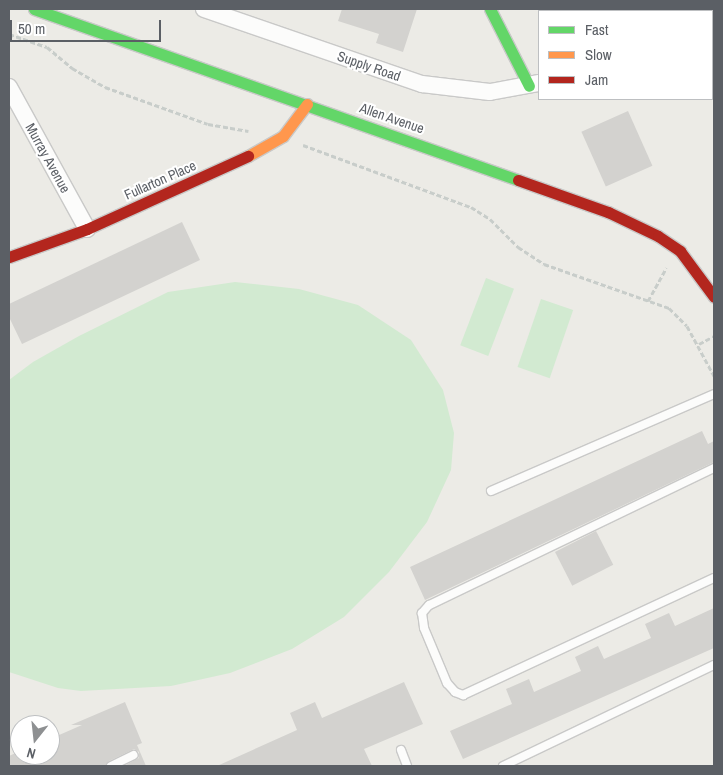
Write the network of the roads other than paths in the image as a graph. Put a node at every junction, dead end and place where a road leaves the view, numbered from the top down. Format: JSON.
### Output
{"nodes":[{"id":1,"x":34,"y":9,"type":"edge"},
{"id":2,"x":204,"y":9,"type":"edge"},
{"id":3,"x":490,"y":9,"type":"edge"},
{"id":4,"x":534,"y":85,"type":"edge"},
{"id":5,"x":9,"y":87,"type":"edge"},
{"id":6,"x":307,"y":104,"type":"junction"},
{"id":7,"x":87,"y":229,"type":"junction"},
{"id":8,"x":9,"y":257,"type":"edge"},
{"id":9,"x":714,"y":297,"type":"edge"},
{"id":10,"x":714,"y":394,"type":"edge"},
{"id":11,"x":714,"y":468,"type":"edge"},
{"id":12,"x":491,"y":491,"type":"dead end"},
{"id":13,"x":714,"y":578,"type":"edge"},
{"id":14,"x":714,"y":665,"type":"edge"},
{"id":15,"x":401,"y":750,"type":"dead end"},
{"id":16,"x":134,"y":755,"type":"dead end"},
{"id":17,"x":111,"y":766,"type":"edge"},
{"id":18,"x":407,"y":766,"type":"edge"},
{"id":19,"x":503,"y":766,"type":"edge"}],
"edges":[{"from":1,"to":6,"type":"street","name":"Allen Avenue"},
{"from":2,"to":4,"type":"street","name":"Supply Road"},
{"from":3,"to":4,"type":"street"},
{"from":5,"to":7,"type":"street","name":"Murray Avenue"},
{"from":6,"to":7,"type":"street","name":"Fullarton Place"},
{"from":6,"to":9,"type":"street","name":"Allen Avenue"},
{"from":7,"to":8,"type":"street","name":"Fullarton Place"},
{"from":10,"to":12,"type":"lane"},
{"from":11,"to":13,"type":"lane"},
{"from":14,"to":19,"type":"lane"},
{"from":15,"to":18,"type":"lane"},
{"from":16,"to":17,"type":"lane"}]}
